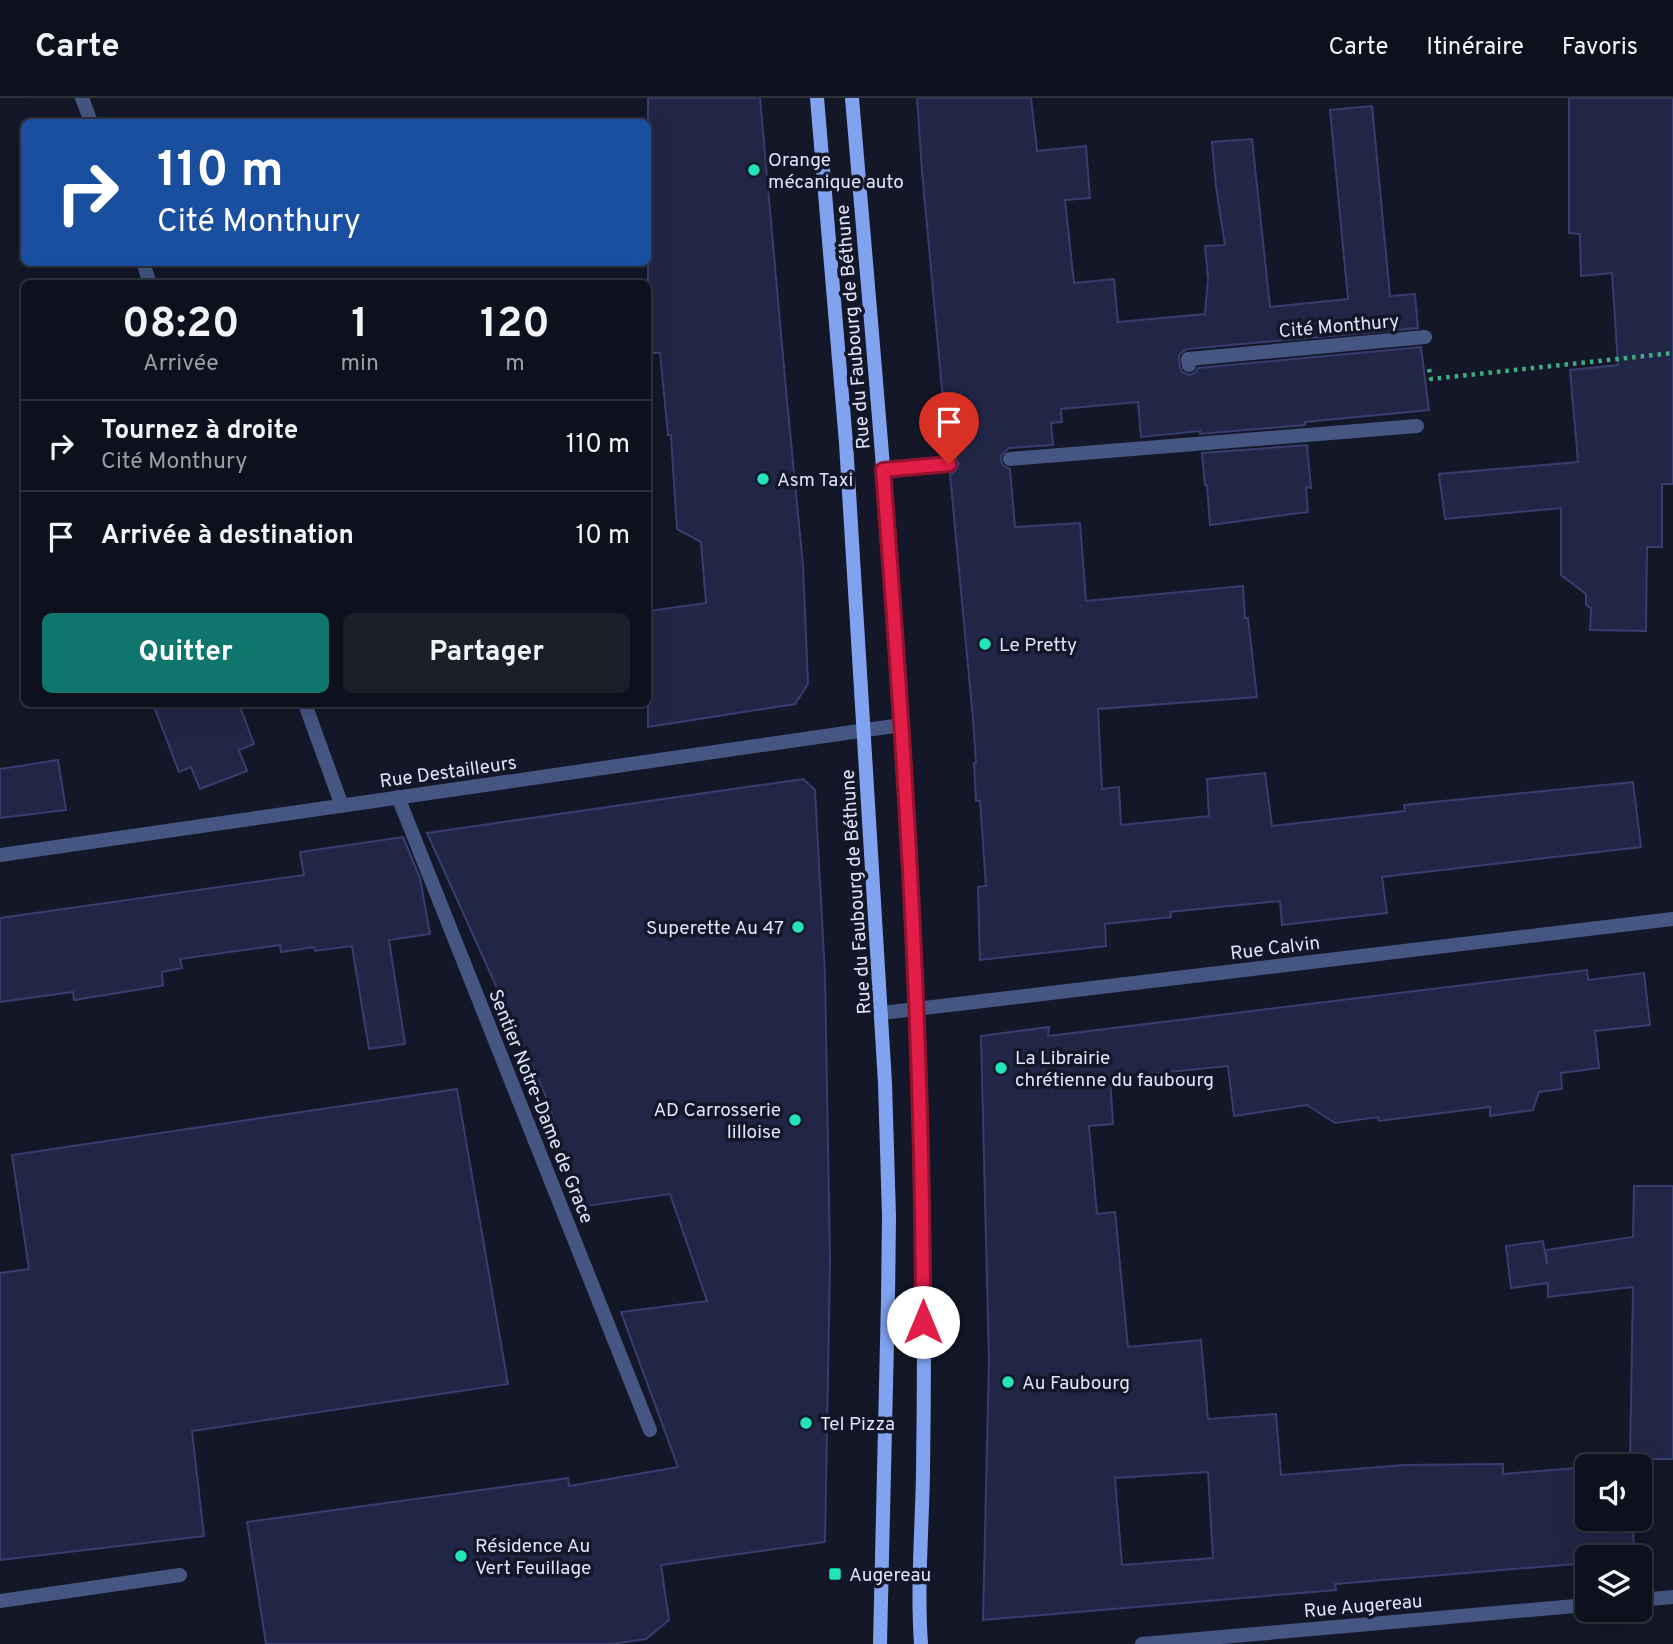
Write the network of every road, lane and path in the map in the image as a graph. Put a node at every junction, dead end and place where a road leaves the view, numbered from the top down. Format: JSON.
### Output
{"nodes":[{"id":1,"x":82,"y":98,"type":"edge"},
{"id":2,"x":817,"y":98,"type":"edge"},
{"id":3,"x":852,"y":98,"type":"edge"},
{"id":4,"x":90,"y":119,"type":"edge"},
{"id":5,"x":1425,"y":337,"type":"joint"},
{"id":6,"x":1673,"y":353,"type":"edge"},
{"id":7,"x":1189,"y":365,"type":"dead end"},
{"id":8,"x":1417,"y":426,"type":"dead end"},
{"id":9,"x":1010,"y":459,"type":"dead end"},
{"id":10,"x":949,"y":464,"type":"dead end"},
{"id":11,"x":883,"y":470,"type":"junction"},
{"id":12,"x":305,"y":707,"type":"edge"},
{"id":13,"x":901,"y":725,"type":"junction"},
{"id":14,"x":863,"y":730,"type":"junction"},
{"id":15,"x":398,"y":797,"type":"junction"},
{"id":16,"x":342,"y":806,"type":"junction"},
{"id":17,"x":0,"y":855,"type":"edge"},
{"id":18,"x":1673,"y":919,"type":"edge"},
{"id":19,"x":917,"y":1008,"type":"junction"},
{"id":20,"x":882,"y":1013,"type":"junction"},
{"id":21,"x":650,"y":1430,"type":"dead end"},
{"id":22,"x":180,"y":1575,"type":"dead end"},
{"id":23,"x":1673,"y":1597,"type":"edge"},
{"id":24,"x":1652,"y":1599,"type":"edge"},
{"id":25,"x":0,"y":1601,"type":"edge"},
{"id":26,"x":1575,"y":1606,"type":"edge"},
{"id":27,"x":880,"y":1644,"type":"edge"},
{"id":28,"x":921,"y":1644,"type":"edge"},
{"id":29,"x":1142,"y":1644,"type":"edge"}],
"edges":[{"from":1,"to":4,"type":"street"},
{"from":2,"to":14,"type":"main road","name":"Rue du Faubourg de Béthune"},
{"from":3,"to":11,"type":"main road","name":"Rue du Faubourg de Béthune"},
{"from":5,"to":6,"type":"path","name":"Cité Monthury"},
{"from":5,"to":7,"type":"street","name":"Cité Monthury"},
{"from":8,"to":9,"type":"street"},
{"from":10,"to":11,"type":"street"},
{"from":11,"to":13,"type":"main road","name":"Rue du Faubourg de Béthune"},
{"from":12,"to":16,"type":"street"},
{"from":13,"to":14,"type":"street","name":"Rue Destailleurs"},
{"from":13,"to":19,"type":"main road","name":"Rue du Faubourg de Béthune"},
{"from":14,"to":15,"type":"street","name":"Rue Destailleurs"},
{"from":14,"to":20,"type":"main road","name":"Rue du Faubourg de Béthune"},
{"from":15,"to":16,"type":"street","name":"Rue Destailleurs"},
{"from":15,"to":21,"type":"street","name":"Sentier Notre-Dame de Grace"},
{"from":16,"to":17,"type":"street","name":"Rue Destailleurs"},
{"from":18,"to":19,"type":"street","name":"Rue Calvin"},
{"from":19,"to":20,"type":"street","name":"Rue Calvin"},
{"from":19,"to":28,"type":"main road","name":"Rue du Faubourg de Béthune"},
{"from":20,"to":27,"type":"main road","name":"Rue du Faubourg de Béthune"},
{"from":22,"to":25,"type":"street"},
{"from":23,"to":24,"type":"street"},
{"from":26,"to":29,"type":"street","name":"Rue Augereau"}]}
